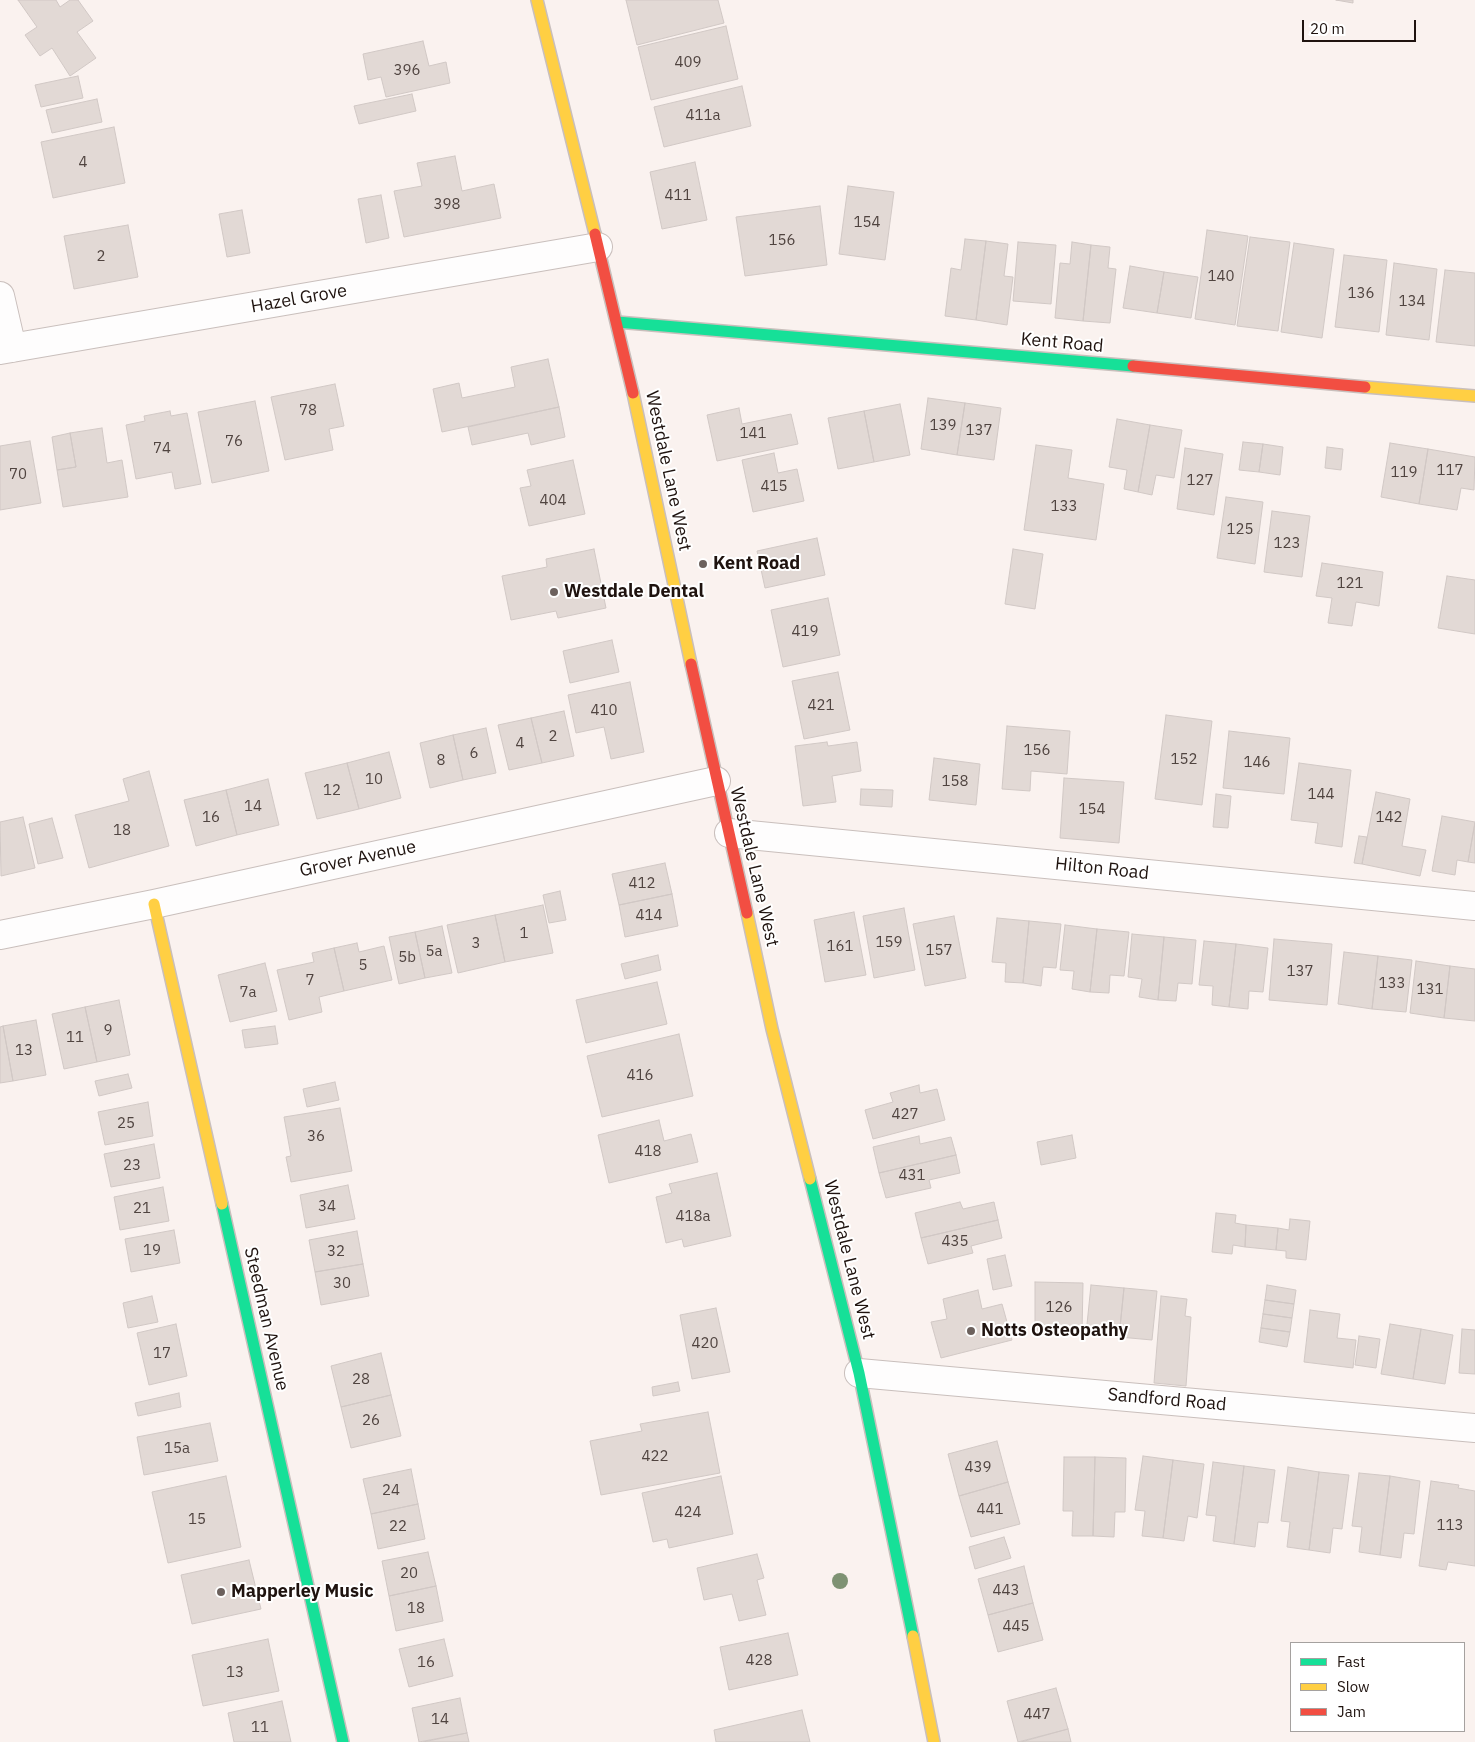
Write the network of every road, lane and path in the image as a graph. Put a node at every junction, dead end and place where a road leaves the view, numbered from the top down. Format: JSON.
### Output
{"nodes":[{"id":1,"x":537,"y":0,"type":"edge"},
{"id":2,"x":598,"y":247,"type":"junction"},
{"id":3,"x":0,"y":296,"type":"edge"},
{"id":4,"x":617,"y":322,"type":"junction"},
{"id":5,"x":6,"y":349,"type":"edge"},
{"id":6,"x":1475,"y":396,"type":"edge"},
{"id":7,"x":716,"y":781,"type":"junction"},
{"id":8,"x":729,"y":833,"type":"junction"},
{"id":9,"x":154,"y":904,"type":"junction"},
{"id":10,"x":1475,"y":906,"type":"edge"},
{"id":11,"x":0,"y":935,"type":"edge"},
{"id":12,"x":859,"y":1372,"type":"junction"},
{"id":13,"x":1475,"y":1428,"type":"edge"},
{"id":14,"x":343,"y":1742,"type":"edge"},
{"id":15,"x":934,"y":1742,"type":"edge"}],
"edges":[{"from":1,"to":2,"type":"street","name":"Westdale Lane West"},
{"from":2,"to":4,"type":"street","name":"Westdale Lane West"},
{"from":2,"to":5,"type":"street","name":"Hazel Grove"},
{"from":3,"to":5,"type":"street"},
{"from":4,"to":6,"type":"street","name":"Kent Road"},
{"from":4,"to":7,"type":"street","name":"Westdale Lane West"},
{"from":7,"to":8,"type":"street","name":"Westdale Lane West"},
{"from":7,"to":9,"type":"street","name":"Grover Avenue"},
{"from":8,"to":10,"type":"street","name":"Hilton Road"},
{"from":8,"to":12,"type":"street","name":"Westdale Lane West"},
{"from":9,"to":11,"type":"street","name":"Grover Avenue"},
{"from":9,"to":14,"type":"street","name":"Steedman Avenue"},
{"from":12,"to":13,"type":"street","name":"Sandford Road"},
{"from":12,"to":15,"type":"street","name":"Westdale Lane West"}]}
